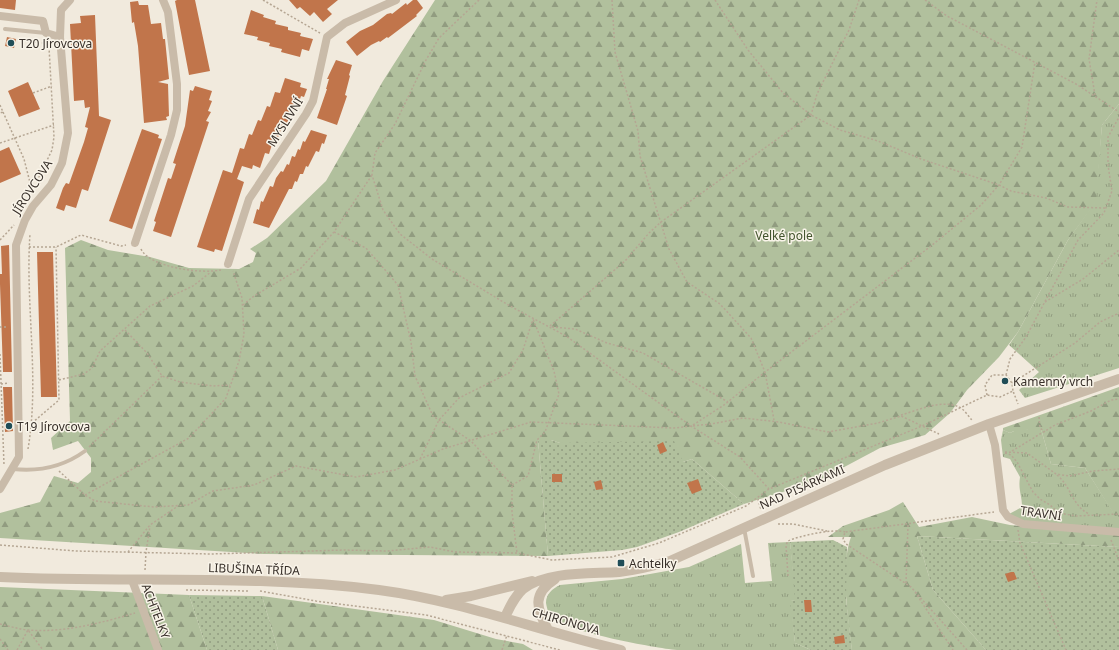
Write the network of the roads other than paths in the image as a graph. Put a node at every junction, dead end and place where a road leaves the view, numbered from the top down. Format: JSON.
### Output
{"nodes":[{"id":1,"x":70,"y":0,"type":"edge"},
{"id":2,"x":163,"y":0,"type":"edge"},
{"id":3,"x":396,"y":0,"type":"edge"},
{"id":4,"x":0,"y":16,"type":"edge"},
{"id":5,"x":5,"y":29,"type":"dead end"},
{"id":6,"x":46,"y":33,"type":"junction"},
{"id":7,"x":60,"y":37,"type":"junction"},
{"id":8,"x":135,"y":243,"type":"road end"},
{"id":9,"x":226,"y":267,"type":"road end"},
{"id":10,"x":1119,"y":380,"type":"edge"},
{"id":11,"x":989,"y":424,"type":"junction"},
{"id":12,"x":85,"y":451,"type":"road end"},
{"id":13,"x":12,"y":469,"type":"junction"},
{"id":14,"x":0,"y":489,"type":"edge"},
{"id":15,"x":744,"y":528,"type":"junction"},
{"id":16,"x":1119,"y":532,"type":"edge"},
{"id":17,"x":753,"y":576,"type":"dead end"},
{"id":18,"x":0,"y":577,"type":"edge"},
{"id":19,"x":558,"y":577,"type":"junction"},
{"id":20,"x":132,"y":580,"type":"junction"},
{"id":21,"x":436,"y":601,"type":"junction"},
{"id":22,"x":505,"y":617,"type":"junction"},
{"id":23,"x":548,"y":630,"type":"junction"},
{"id":24,"x":158,"y":650,"type":"edge"},
{"id":25,"x":621,"y":650,"type":"edge"}],
"edges":[{"from":1,"to":7,"type":"street","name":"JÍROVCOVA"},
{"from":2,"to":8,"type":"street"},
{"from":3,"to":9,"type":"street","name":"MYSLIVNÍ"},
{"from":4,"to":6,"type":"street"},
{"from":5,"to":6,"type":"lane"},
{"from":6,"to":7,"type":"street"},
{"from":7,"to":13,"type":"street","name":"JÍROVCOVA"},
{"from":10,"to":11,"type":"street","name":"NAD PISÁRKAMI"},
{"from":11,"to":15,"type":"street","name":"NAD PISÁRKAMI"},
{"from":11,"to":16,"type":"street","name":"TRAVNÍ"},
{"from":12,"to":13,"type":"lane"},
{"from":13,"to":14,"type":"street","name":"JÍROVCOVA"},
{"from":15,"to":17,"type":"lane"},
{"from":15,"to":19,"type":"street","name":"NAD PISÁRKAMI"},
{"from":18,"to":20,"type":"street","name":"LIBUŠINA TŘÍDA"},
{"from":19,"to":21,"type":"street"},
{"from":19,"to":22,"type":"street","name":"NAD PISÁRKAMI"},
{"from":19,"to":23,"type":"street"},
{"from":20,"to":21,"type":"street","name":"LIBUŠINA TŘÍDA"},
{"from":20,"to":24,"type":"street","name":"ACHTELKY"},
{"from":21,"to":22,"type":"street","name":"LIBUŠINA TŘÍDA"},
{"from":22,"to":23,"type":"street","name":"CHIRONOVA"},
{"from":23,"to":25,"type":"street","name":"CHIRONOVA"}]}
